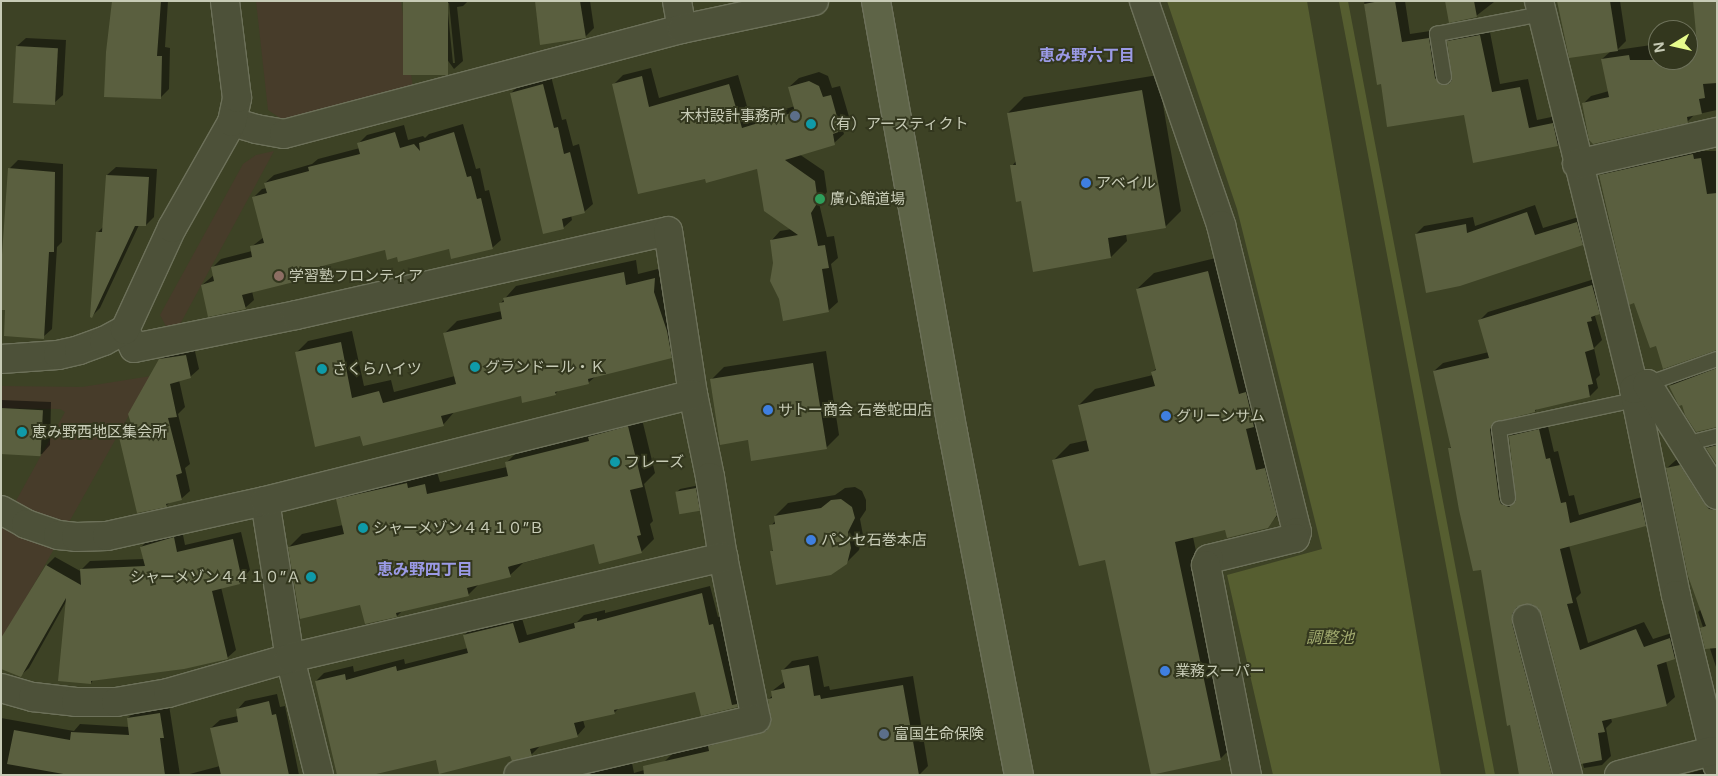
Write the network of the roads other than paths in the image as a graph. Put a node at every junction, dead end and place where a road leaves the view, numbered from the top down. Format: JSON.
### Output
{"nodes":[{"id":1,"x":225,"y":1,"type":"edge"},
{"id":2,"x":677,"y":1,"type":"edge"},
{"id":3,"x":814,"y":1,"type":"edge"},
{"id":4,"x":876,"y":1,"type":"edge"},
{"id":5,"x":1144,"y":1,"type":"edge"},
{"id":6,"x":1541,"y":8,"type":"edge"},
{"id":7,"x":682,"y":29,"type":"junction"},
{"id":8,"x":1444,"y":77,"type":"dead end"},
{"id":9,"x":232,"y":122,"type":"junction"},
{"id":10,"x":1717,"y":132,"type":"edge"},
{"id":11,"x":1577,"y":164,"type":"junction"},
{"id":12,"x":125,"y":330,"type":"junction"},
{"id":13,"x":1,"y":359,"type":"edge"},
{"id":14,"x":1717,"y":359,"type":"edge"},
{"id":15,"x":1638,"y":391,"type":"junction"},
{"id":16,"x":693,"y":394,"type":"junction"},
{"id":17,"x":1717,"y":436,"type":"edge"},
{"id":18,"x":1685,"y":444,"type":"junction"},
{"id":19,"x":1717,"y":495,"type":"edge"},
{"id":20,"x":1508,"y":498,"type":"dead end"},
{"id":21,"x":265,"y":501,"type":"junction"},
{"id":22,"x":1,"y":510,"type":"edge"},
{"id":23,"x":723,"y":558,"type":"junction"},
{"id":24,"x":1527,"y":619,"type":"dead end"},
{"id":25,"x":290,"y":658,"type":"junction"},
{"id":26,"x":1,"y":688,"type":"edge"},
{"id":27,"x":1714,"y":758,"type":"edge"},
{"id":28,"x":319,"y":775,"type":"edge"},
{"id":29,"x":518,"y":775,"type":"edge"},
{"id":30,"x":1019,"y":775,"type":"edge"},
{"id":31,"x":1247,"y":775,"type":"edge"},
{"id":32,"x":1568,"y":775,"type":"edge"},
{"id":33,"x":1619,"y":775,"type":"edge"}],
"edges":[{"from":1,"to":9,"type":"street"},
{"from":2,"to":7,"type":"street"},
{"from":3,"to":7,"type":"street"},
{"from":4,"to":30,"type":"street"},
{"from":5,"to":31,"type":"street"},
{"from":6,"to":8,"type":"lane"},
{"from":6,"to":11,"type":"street"},
{"from":7,"to":9,"type":"street"},
{"from":9,"to":12,"type":"street"},
{"from":10,"to":11,"type":"street"},
{"from":11,"to":15,"type":"street"},
{"from":12,"to":13,"type":"street"},
{"from":12,"to":16,"type":"street"},
{"from":14,"to":15,"type":"lane"},
{"from":15,"to":18,"type":"street"},
{"from":15,"to":20,"type":"lane"},
{"from":15,"to":27,"type":"street"},
{"from":16,"to":21,"type":"street"},
{"from":16,"to":23,"type":"street"},
{"from":17,"to":18,"type":"lane"},
{"from":18,"to":19,"type":"street"},
{"from":21,"to":22,"type":"street"},
{"from":21,"to":25,"type":"street"},
{"from":23,"to":25,"type":"street"},
{"from":23,"to":29,"type":"street"},
{"from":24,"to":32,"type":"street"},
{"from":25,"to":26,"type":"street"},
{"from":25,"to":28,"type":"street"},
{"from":27,"to":33,"type":"street"}]}
